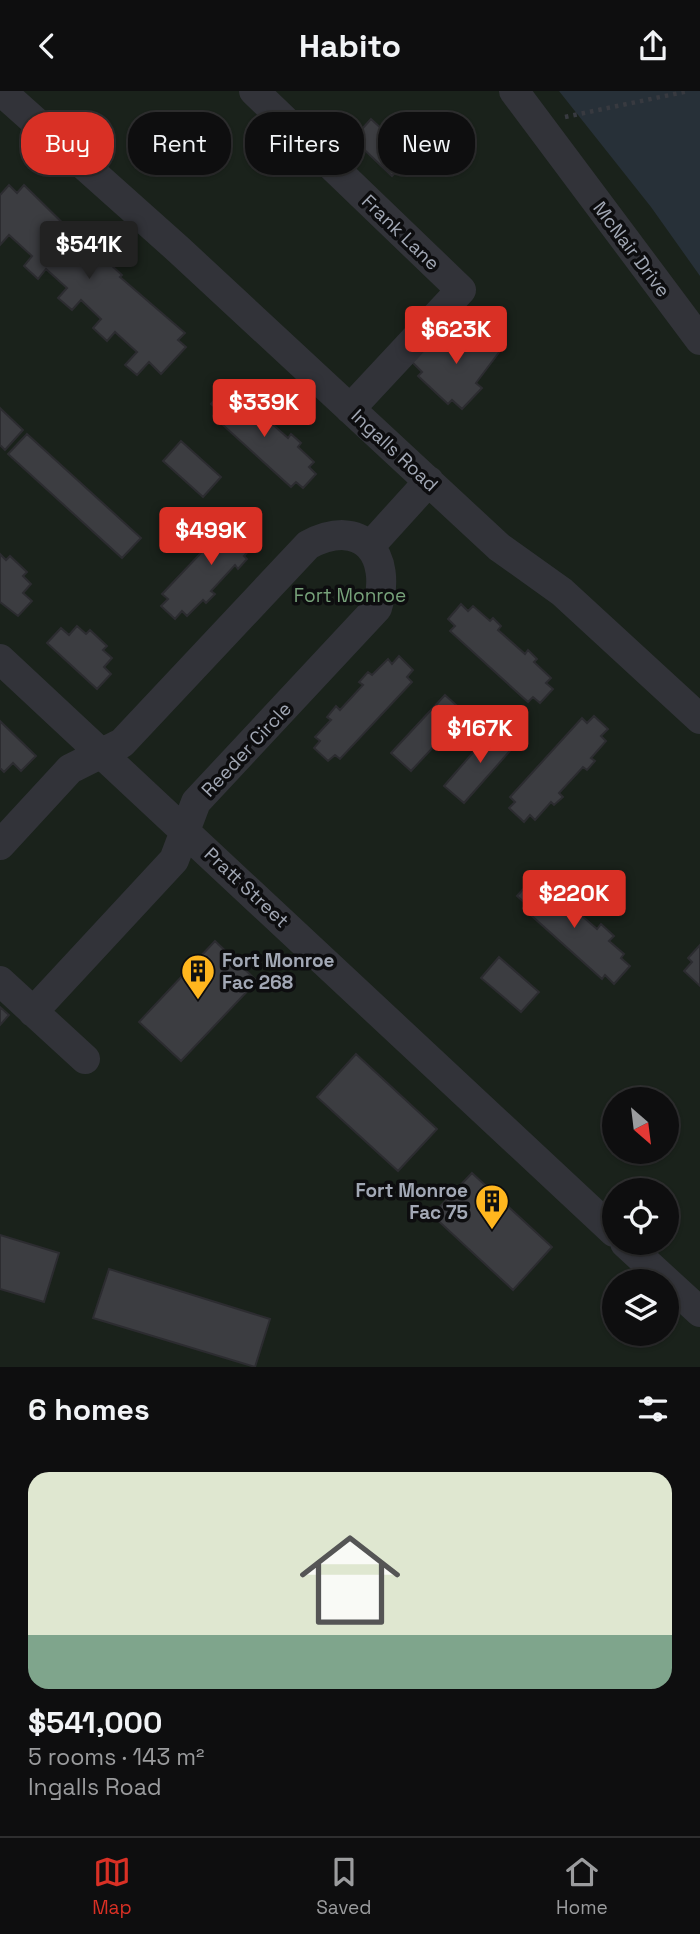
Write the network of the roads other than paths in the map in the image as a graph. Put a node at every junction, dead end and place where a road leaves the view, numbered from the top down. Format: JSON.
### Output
{"nodes":[{"id":1,"x":1,"y":91,"type":"edge"},
{"id":2,"x":254,"y":91,"type":"edge"},
{"id":3,"x":514,"y":91,"type":"edge"},
{"id":4,"x":700,"y":341,"type":"edge"},
{"id":5,"x":350,"y":409,"type":"junction"},
{"id":6,"x":429,"y":481,"type":"junction"},
{"id":7,"x":371,"y":545,"type":"junction"},
{"id":8,"x":0,"y":659,"type":"edge"},
{"id":9,"x":700,"y":719,"type":"edge"},
{"id":10,"x":102,"y":753,"type":"junction"},
{"id":11,"x":5,"y":829,"type":"edge"},
{"id":12,"x":183,"y":829,"type":"junction"},
{"id":13,"x":0,"y":981,"type":"edge"},
{"id":14,"x":33,"y":1013,"type":"junction"},
{"id":15,"x":85,"y":1059,"type":"dead end"},
{"id":16,"x":602,"y":1221,"type":"edge"},
{"id":17,"x":638,"y":1255,"type":"edge"},
{"id":18,"x":700,"y":1312,"type":"edge"}],
"edges":[{"from":1,"to":5,"type":"street","name":"Ingalls Road"},
{"from":2,"to":5,"type":"street","name":"Frank Lane"},
{"from":3,"to":4,"type":"street","name":"McNair Drive"},
{"from":5,"to":6,"type":"street","name":"Ingalls Road"},
{"from":6,"to":7,"type":"street"},
{"from":6,"to":9,"type":"street","name":"Ingalls Road"},
{"from":7,"to":10,"type":"street"},
{"from":7,"to":12,"type":"street","name":"Reeder Circle"},
{"from":8,"to":10,"type":"street","name":"Pratt Street"},
{"from":10,"to":11,"type":"street"},
{"from":10,"to":12,"type":"street","name":"Pratt Street"},
{"from":12,"to":14,"type":"street","name":"Reeder Circle"},
{"from":12,"to":16,"type":"street","name":"Pratt Street"},
{"from":13,"to":14,"type":"street"},
{"from":14,"to":15,"type":"street"},
{"from":17,"to":18,"type":"street"}]}
